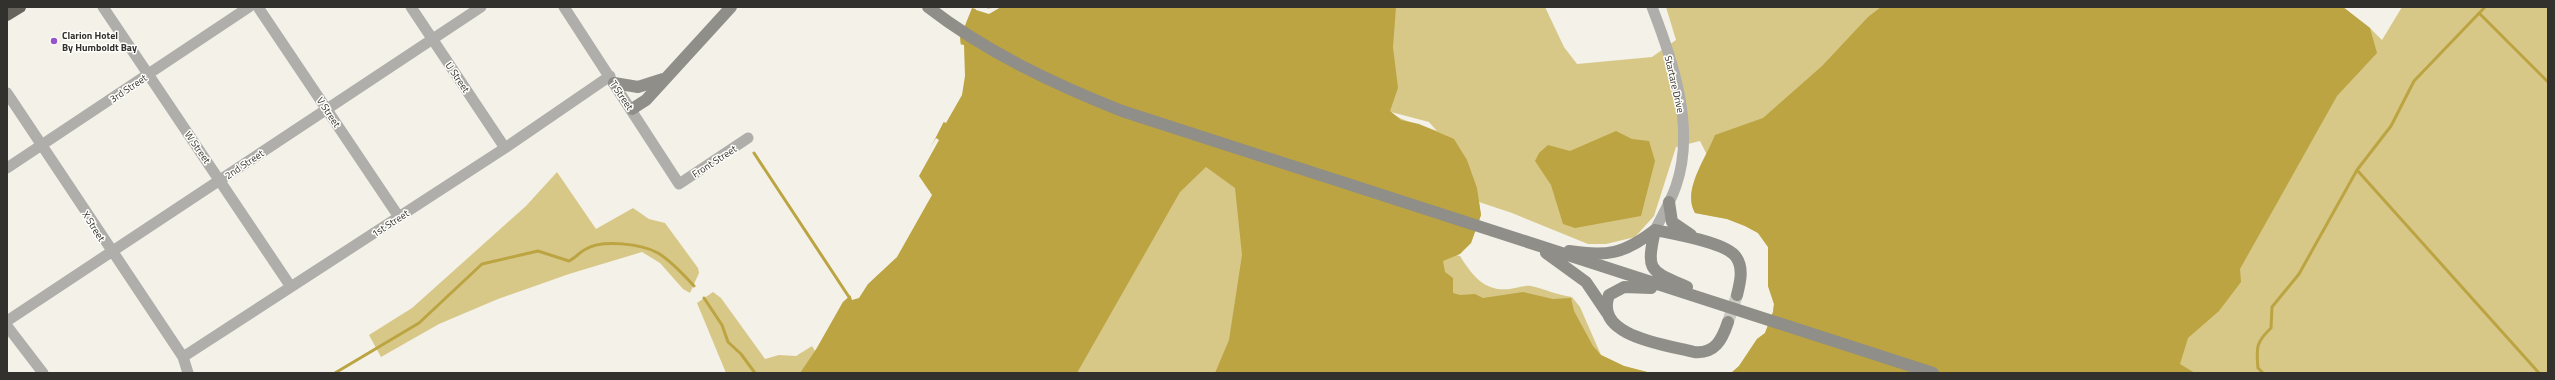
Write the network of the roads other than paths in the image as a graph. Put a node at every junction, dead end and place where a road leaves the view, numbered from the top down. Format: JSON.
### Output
{"nodes":[{"id":1,"x":20,"y":7,"type":"edge"},
{"id":2,"x":103,"y":7,"type":"edge"},
{"id":3,"x":249,"y":7,"type":"edge"},
{"id":4,"x":258,"y":7,"type":"edge"},
{"id":5,"x":411,"y":7,"type":"edge"},
{"id":6,"x":481,"y":7,"type":"edge"},
{"id":7,"x":564,"y":7,"type":"edge"},
{"id":8,"x":731,"y":7,"type":"edge"},
{"id":9,"x":928,"y":7,"type":"edge"},
{"id":10,"x":1652,"y":7,"type":"edge"},
{"id":11,"x":7,"y":15,"type":"edge"},
{"id":12,"x":433,"y":40,"type":"junction"},
{"id":13,"x":148,"y":74,"type":"junction"},
{"id":14,"x":666,"y":77,"type":"junction"},
{"id":15,"x":612,"y":80,"type":"junction"},
{"id":16,"x":7,"y":93,"type":"edge"},
{"id":17,"x":327,"y":109,"type":"junction"},
{"id":18,"x":632,"y":109,"type":"junction"},
{"id":19,"x":748,"y":138,"type":"dead end"},
{"id":20,"x":41,"y":146,"type":"junction"},
{"id":21,"x":505,"y":148,"type":"junction"},
{"id":22,"x":7,"y":168,"type":"edge"},
{"id":23,"x":220,"y":180,"type":"junction"},
{"id":24,"x":679,"y":184,"type":"joint"},
{"id":25,"x":1669,"y":202,"type":"junction"},
{"id":26,"x":399,"y":217,"type":"junction"},
{"id":27,"x":1655,"y":230,"type":"junction"},
{"id":28,"x":1702,"y":242,"type":"junction"},
{"id":29,"x":1534,"y":245,"type":"junction"},
{"id":30,"x":112,"y":252,"type":"junction"},
{"id":31,"x":291,"y":287,"type":"junction"},
{"id":32,"x":1676,"y":291,"type":"junction"},
{"id":33,"x":1737,"y":295,"type":"tunnel mouth"},
{"id":34,"x":1726,"y":306,"type":"junction"},
{"id":35,"x":1608,"y":314,"type":"junction"},
{"id":36,"x":7,"y":321,"type":"edge"},
{"id":37,"x":1728,"y":322,"type":"tunnel mouth"},
{"id":38,"x":7,"y":326,"type":"edge"},
{"id":39,"x":183,"y":357,"type":"junction"},
{"id":40,"x":43,"y":373,"type":"edge"},
{"id":41,"x":188,"y":373,"type":"edge"},
{"id":42,"x":1933,"y":373,"type":"edge"}],
"edges":[{"from":1,"to":11,"type":"highway"},
{"from":2,"to":13,"type":"street","name":"W Street"},
{"from":3,"to":13,"type":"street","name":"3rd Street"},
{"from":4,"to":17,"type":"street","name":"V Street"},
{"from":5,"to":12,"type":"street","name":"U Street"},
{"from":6,"to":12,"type":"street","name":"2nd Street"},
{"from":7,"to":15,"type":"street","name":"T Street"},
{"from":8,"to":14,"type":"main road"},
{"from":9,"to":29,"type":"main road"},
{"from":10,"to":25,"type":"street","name":"Startare Drive"},
{"from":12,"to":17,"type":"street","name":"2nd Street"},
{"from":12,"to":21,"type":"street","name":"U Street"},
{"from":13,"to":20,"type":"street","name":"3rd Street"},
{"from":13,"to":23,"type":"street","name":"W Street"},
{"from":14,"to":15,"type":"main road"},
{"from":14,"to":18,"type":"main road"},
{"from":15,"to":18,"type":"street","name":"T Street"},
{"from":15,"to":21,"type":"street","name":"1st Street"},
{"from":16,"to":20,"type":"street","name":"X Street"},
{"from":17,"to":23,"type":"street","name":"2nd Street"},
{"from":17,"to":26,"type":"street","name":"V Street"},
{"from":18,"to":24,"type":"street","name":"T Street"},
{"from":19,"to":24,"type":"street","name":"Front Street"},
{"from":20,"to":22,"type":"street","name":"3rd Street"},
{"from":20,"to":30,"type":"street","name":"X Street"},
{"from":21,"to":26,"type":"street","name":"1st Street"},
{"from":23,"to":30,"type":"street","name":"2nd Street"},
{"from":23,"to":31,"type":"street","name":"W Street"},
{"from":25,"to":27,"type":"street","name":"Startare Drive"},
{"from":25,"to":28,"type":"main road"},
{"from":26,"to":31,"type":"street","name":"1st Street"},
{"from":27,"to":28,"type":"main road"},
{"from":27,"to":29,"type":"main road"},
{"from":27,"to":34,"type":"main road"},
{"from":28,"to":33,"type":"main road"},
{"from":29,"to":32,"type":"main road"},
{"from":29,"to":35,"type":"main road"},
{"from":30,"to":36,"type":"street","name":"2nd Street"},
{"from":30,"to":39,"type":"street","name":"X Street"},
{"from":31,"to":39,"type":"street","name":"1st Street"},
{"from":32,"to":34,"type":"main road"},
{"from":32,"to":35,"type":"main road"},
{"from":34,"to":42,"type":"main road"},
{"from":35,"to":37,"type":"main road"},
{"from":38,"to":40,"type":"street"},
{"from":39,"to":41,"type":"street"}]}
